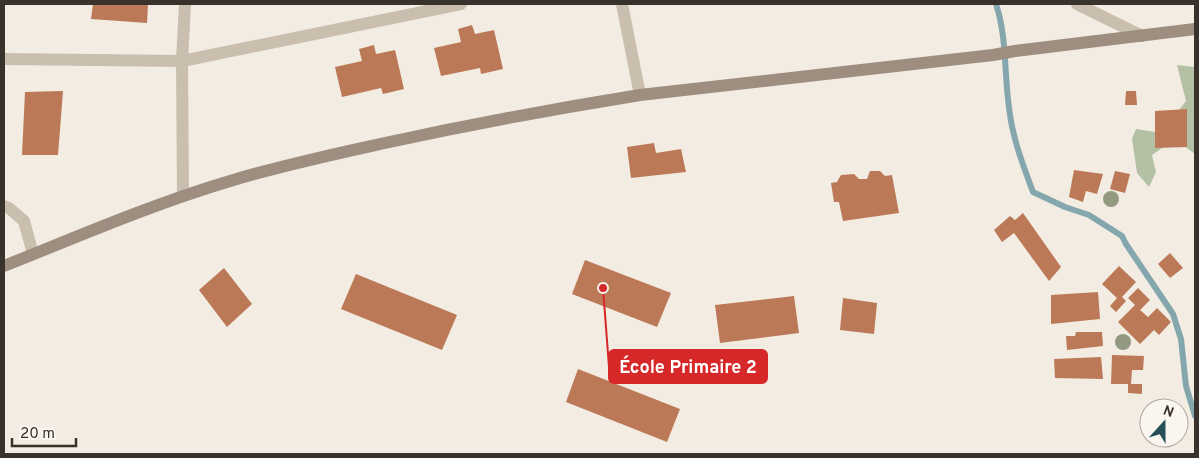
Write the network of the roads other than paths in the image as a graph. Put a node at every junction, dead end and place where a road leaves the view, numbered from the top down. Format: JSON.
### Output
{"nodes":[{"id":1,"x":185,"y":4,"type":"edge"},
{"id":2,"x":461,"y":4,"type":"edge"},
{"id":3,"x":622,"y":4,"type":"edge"},
{"id":4,"x":1077,"y":4,"type":"edge"},
{"id":5,"x":1195,"y":29,"type":"edge"},
{"id":6,"x":1142,"y":36,"type":"junction"},
{"id":7,"x":4,"y":59,"type":"edge"},
{"id":8,"x":182,"y":61,"type":"junction"},
{"id":9,"x":640,"y":95,"type":"junction"},
{"id":10,"x":183,"y":195,"type":"junction"},
{"id":11,"x":4,"y":206,"type":"edge"},
{"id":12,"x":33,"y":254,"type":"junction"},
{"id":13,"x":4,"y":266,"type":"edge"}],
"edges":[{"from":1,"to":8,"type":"street"},
{"from":2,"to":8,"type":"street"},
{"from":3,"to":9,"type":"street"},
{"from":4,"to":6,"type":"street"},
{"from":5,"to":6,"type":"main road"},
{"from":6,"to":9,"type":"main road"},
{"from":7,"to":8,"type":"street"},
{"from":8,"to":10,"type":"street"},
{"from":9,"to":10,"type":"main road"},
{"from":10,"to":12,"type":"main road"},
{"from":11,"to":12,"type":"street"},
{"from":12,"to":13,"type":"main road"}]}
